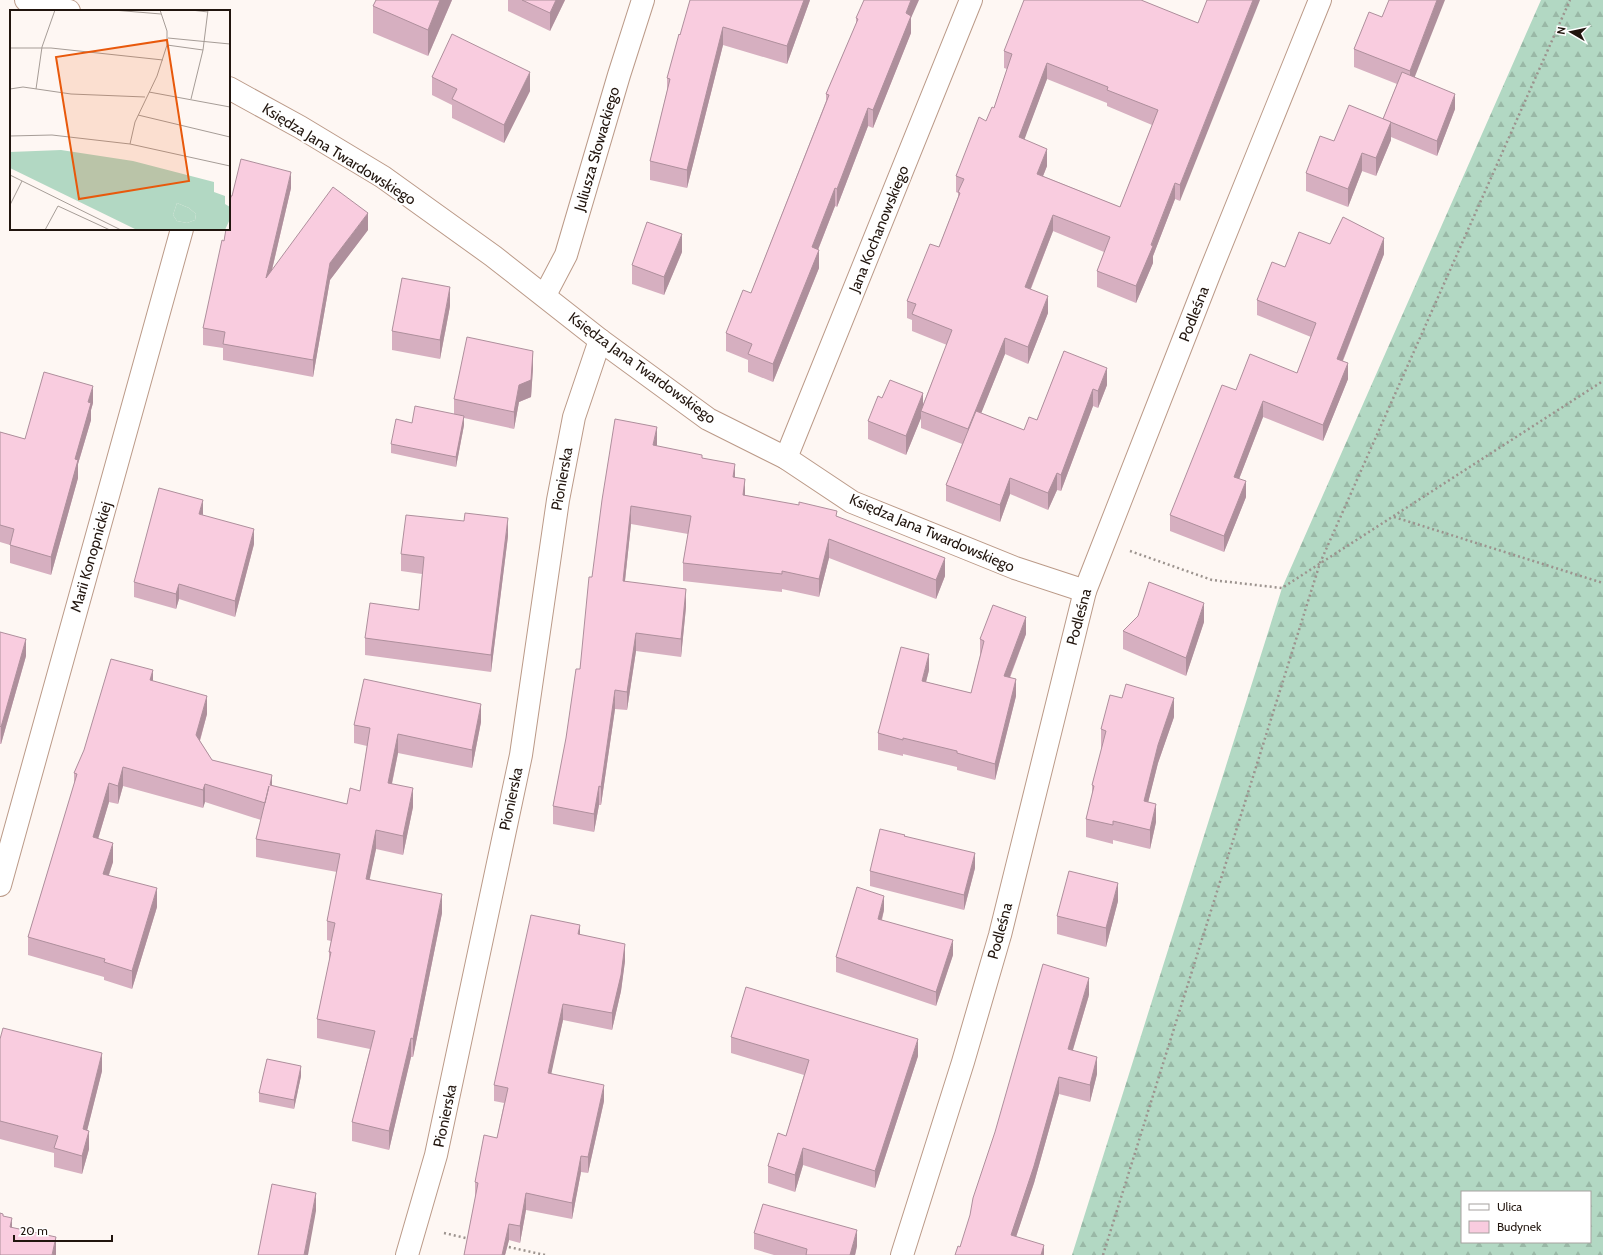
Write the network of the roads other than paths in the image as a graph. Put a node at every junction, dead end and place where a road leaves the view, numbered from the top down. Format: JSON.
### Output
{"nodes":[{"id":1,"x":26,"y":0,"type":"edge"},
{"id":2,"x":643,"y":0,"type":"edge"},
{"id":3,"x":971,"y":0,"type":"edge"},
{"id":4,"x":1320,"y":0,"type":"edge"},
{"id":5,"x":68,"y":7,"type":"edge"},
{"id":6,"x":230,"y":89,"type":"edge"},
{"id":7,"x":182,"y":230,"type":"edge"},
{"id":8,"x":545,"y":295,"type":"junction"},
{"id":9,"x":600,"y":340,"type":"junction"},
{"id":10,"x":786,"y":458,"type":"junction"},
{"id":11,"x":1085,"y":591,"type":"junction"},
{"id":12,"x":0,"y":885,"type":"edge"},
{"id":13,"x":407,"y":1255,"type":"edge"},
{"id":14,"x":902,"y":1255,"type":"edge"}],
"edges":[{"from":1,"to":5,"type":"street"},
{"from":2,"to":8,"type":"street","name":"Juliusza Słowackiego"},
{"from":3,"to":10,"type":"street","name":"Jana Kochanowskiego"},
{"from":4,"to":11,"type":"street","name":"Podleśna"},
{"from":6,"to":8,"type":"street","name":"Księdza Jana Twardowskiego"},
{"from":7,"to":12,"type":"street","name":"Marii Konopnickiej"},
{"from":8,"to":9,"type":"street","name":"Księdza Jana Twardowskiego"},
{"from":9,"to":10,"type":"street","name":"Księdza Jana Twardowskiego"},
{"from":9,"to":13,"type":"street","name":"Pionierska"},
{"from":10,"to":11,"type":"street","name":"Księdza Jana Twardowskiego"},
{"from":11,"to":14,"type":"street","name":"Podleśna"}]}
